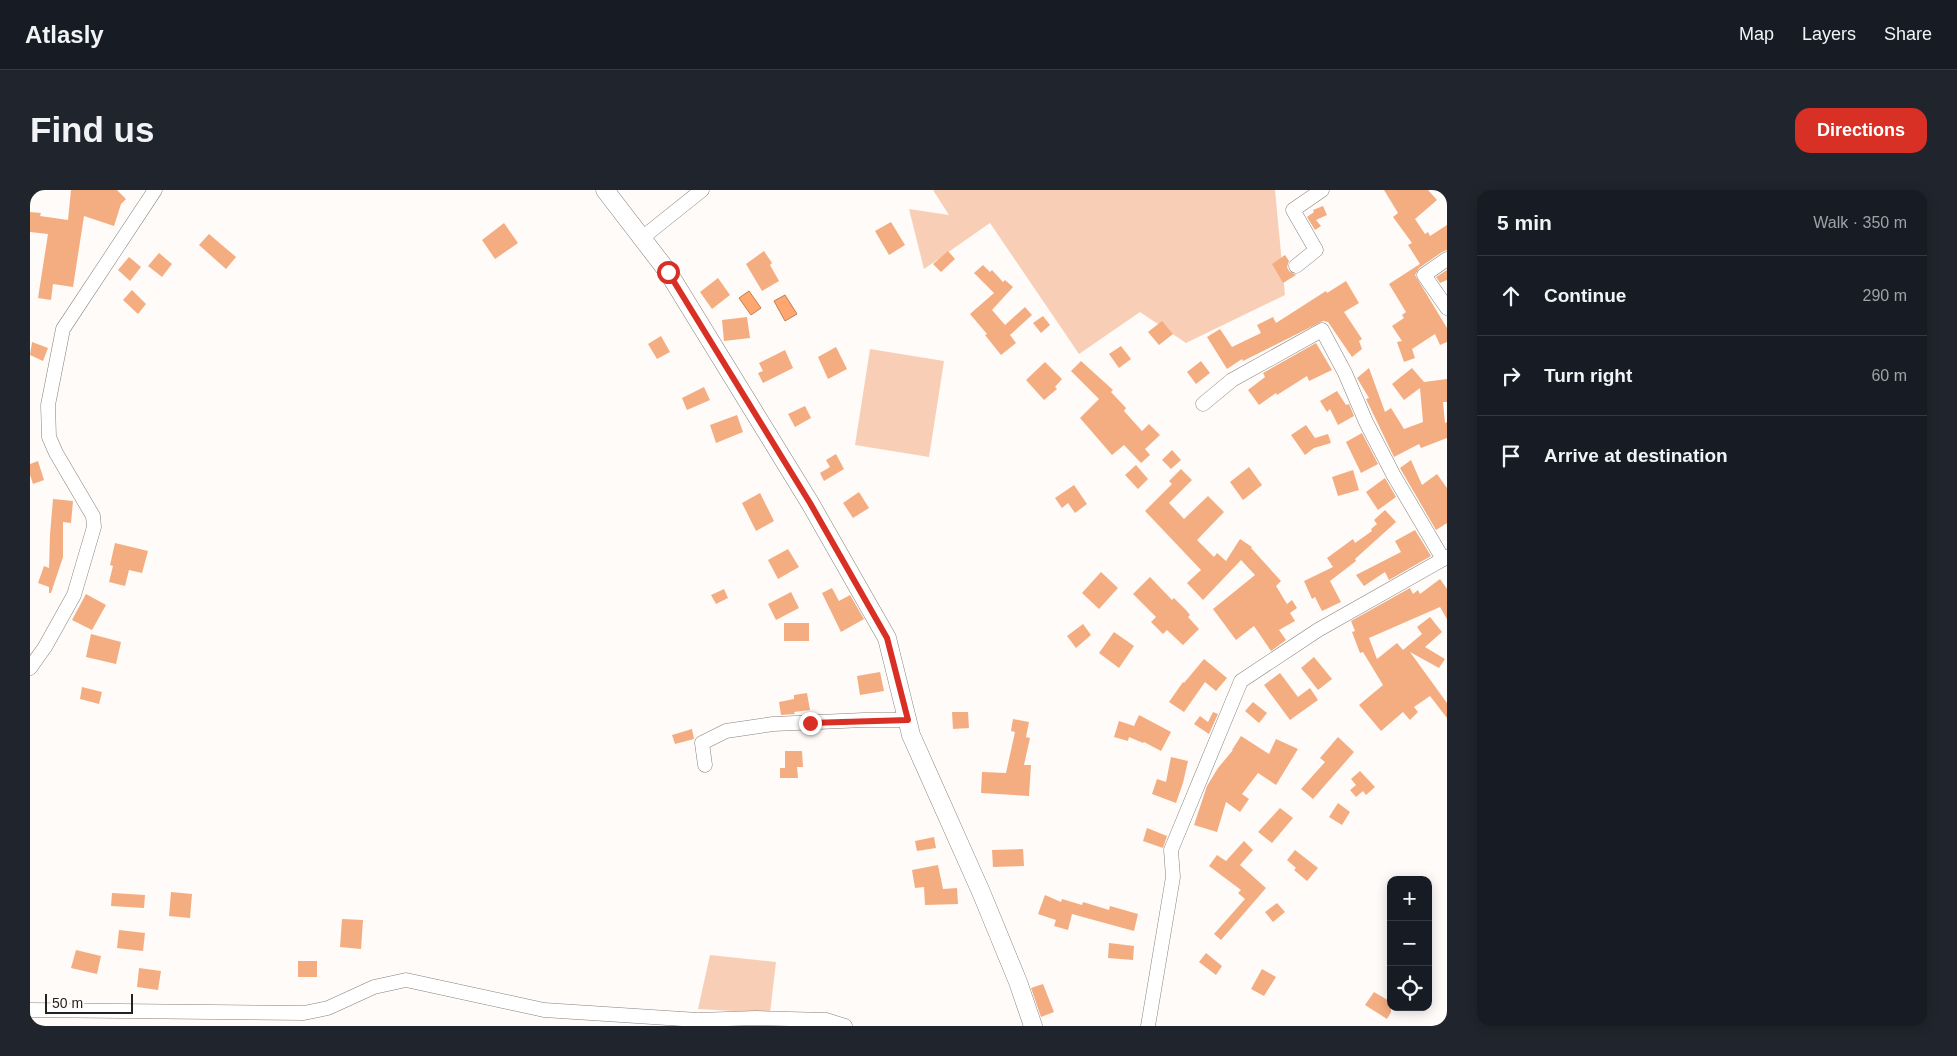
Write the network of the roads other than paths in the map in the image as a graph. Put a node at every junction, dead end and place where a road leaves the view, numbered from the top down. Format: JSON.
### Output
{"nodes":[{"id":1,"x":155,"y":190,"type":"edge"},
{"id":2,"x":605,"y":190,"type":"edge"},
{"id":3,"x":702,"y":190,"type":"edge"},
{"id":4,"x":1322,"y":190,"type":"edge"},
{"id":5,"x":642,"y":238,"type":"junction"},
{"id":6,"x":1447,"y":259,"type":"edge"},
{"id":7,"x":1296,"y":266,"type":"dead end"},
{"id":8,"x":1447,"y":308,"type":"edge"},
{"id":9,"x":1203,"y":404,"type":"dead end"},
{"id":10,"x":1445,"y":558,"type":"edge"},
{"id":11,"x":30,"y":668,"type":"edge"},
{"id":12,"x":908,"y":720,"type":"junction"},
{"id":13,"x":705,"y":765,"type":"dead end"},
{"id":14,"x":30,"y":1010,"type":"edge"},
{"id":15,"x":698,"y":1023,"type":"edge"},
{"id":16,"x":845,"y":1026,"type":"edge"},
{"id":17,"x":1033,"y":1026,"type":"edge"},
{"id":18,"x":1148,"y":1026,"type":"edge"}],
"edges":[{"from":1,"to":11,"type":"street"},
{"from":2,"to":5,"type":"street"},
{"from":3,"to":5,"type":"street"},
{"from":4,"to":7,"type":"street"},
{"from":5,"to":12,"type":"street"},
{"from":6,"to":8,"type":"street"},
{"from":9,"to":10,"type":"street"},
{"from":10,"to":18,"type":"street"},
{"from":12,"to":13,"type":"street"},
{"from":12,"to":17,"type":"street"},
{"from":14,"to":15,"type":"street"},
{"from":15,"to":16,"type":"street"}]}
